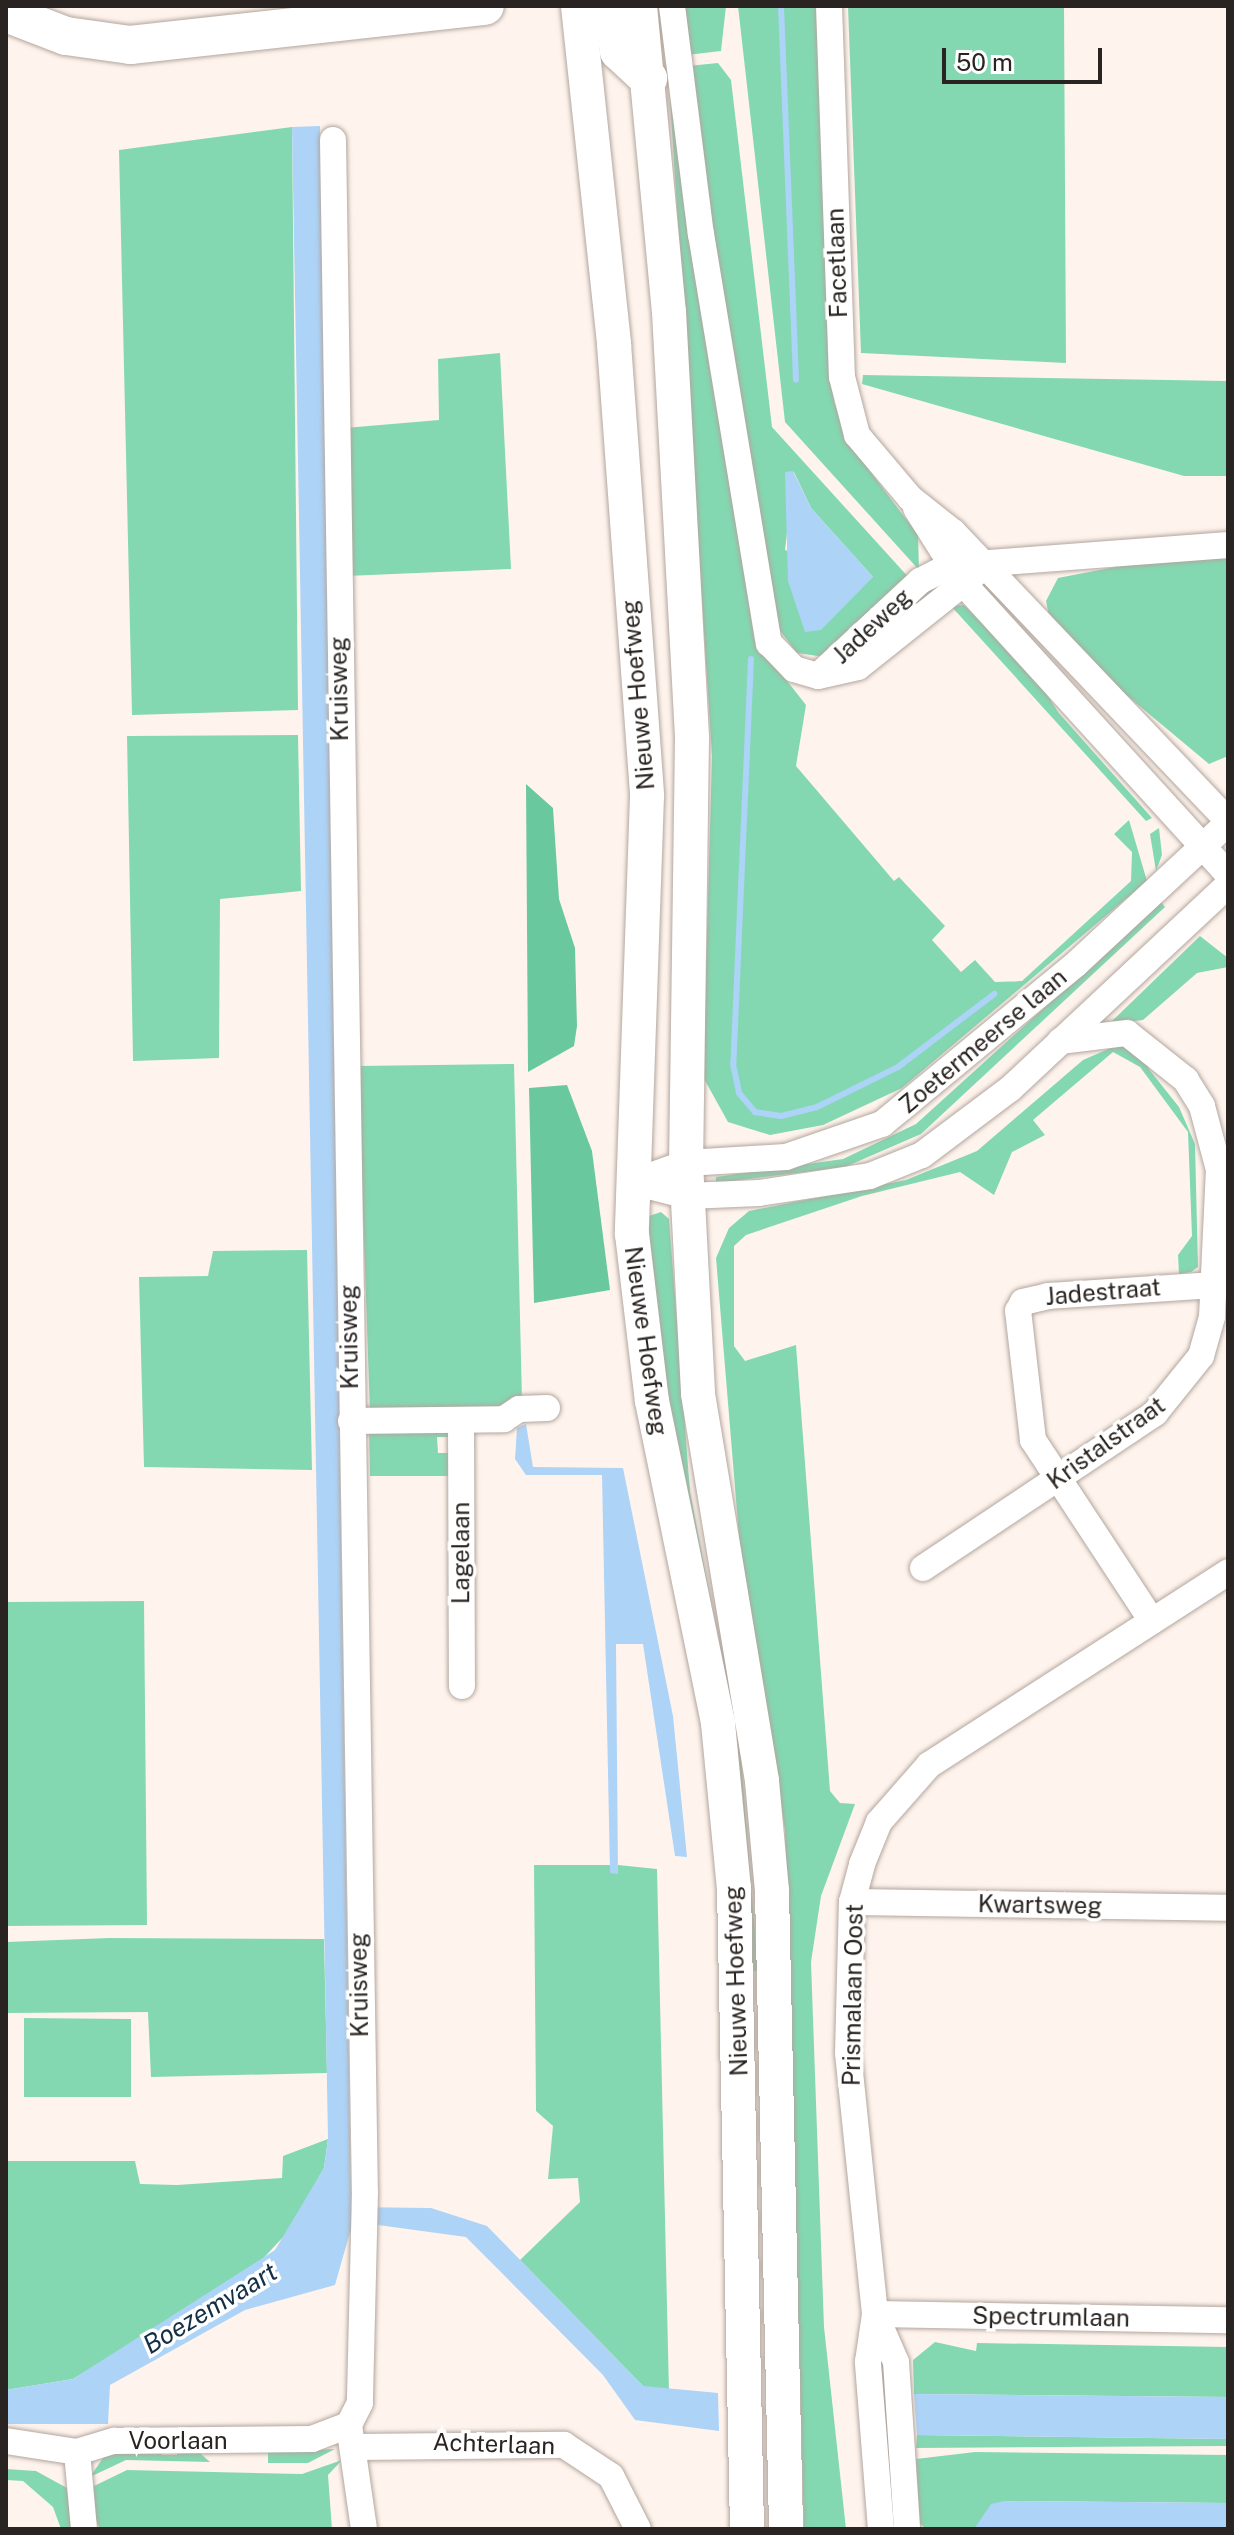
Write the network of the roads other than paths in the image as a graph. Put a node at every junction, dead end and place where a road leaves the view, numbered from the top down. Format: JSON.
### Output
{"nodes":[{"id":1,"x":485,"y":6,"type":"edge"},
{"id":2,"x":578,"y":6,"type":"edge"},
{"id":3,"x":672,"y":6,"type":"edge"},
{"id":4,"x":829,"y":6,"type":"edge"},
{"id":5,"x":6,"y":13,"type":"edge"},
{"id":6,"x":628,"y":29,"type":"edge"},
{"id":7,"x":659,"y":85,"type":"junction"},
{"id":8,"x":333,"y":140,"type":"dead end"},
{"id":9,"x":910,"y":498,"type":"junction"},
{"id":10,"x":1228,"y":545,"type":"edge"},
{"id":11,"x":985,"y":566,"type":"junction"},
{"id":12,"x":956,"y":574,"type":"junction"},
{"id":13,"x":818,"y":676,"type":"joint"},
{"id":14,"x":1228,"y":822,"type":"edge"},
{"id":15,"x":1205,"y":845,"type":"junction"},
{"id":16,"x":1228,"y":874,"type":"edge"},
{"id":17,"x":1228,"y":885,"type":"edge"},
{"id":18,"x":1060,"y":1041,"type":"junction"},
{"id":19,"x":686,"y":1180,"type":"junction"},
{"id":20,"x":633,"y":1182,"type":"junction"},
{"id":21,"x":1223,"y":1284,"type":"edge"},
{"id":22,"x":547,"y":1408,"type":"dead end"},
{"id":23,"x":461,"y":1420,"type":"junction"},
{"id":24,"x":351,"y":1421,"type":"junction"},
{"id":25,"x":1060,"y":1477,"type":"junction"},
{"id":26,"x":923,"y":1568,"type":"dead end"},
{"id":27,"x":1228,"y":1572,"type":"edge"},
{"id":28,"x":1152,"y":1621,"type":"junction"},
{"id":29,"x":462,"y":1686,"type":"dead end"},
{"id":30,"x":852,"y":1902,"type":"junction"},
{"id":31,"x":1228,"y":1908,"type":"edge"},
{"id":32,"x":875,"y":2314,"type":"junction"},
{"id":33,"x":1228,"y":2320,"type":"edge"},
{"id":34,"x":353,"y":2436,"type":"junction"},
{"id":35,"x":6,"y":2441,"type":"edge"},
{"id":36,"x":77,"y":2452,"type":"junction"},
{"id":37,"x":84,"y":2529,"type":"edge"},
{"id":38,"x":364,"y":2529,"type":"edge"},
{"id":39,"x":638,"y":2529,"type":"edge"},
{"id":40,"x":747,"y":2529,"type":"edge"},
{"id":41,"x":786,"y":2529,"type":"edge"},
{"id":42,"x":881,"y":2529,"type":"edge"},
{"id":43,"x":907,"y":2529,"type":"edge"}],
"edges":[{"from":1,"to":5,"type":"highway"},
{"from":2,"to":6,"type":"main road","name":"Nieuwe Hoefweg"},
{"from":3,"to":6,"type":"street","name":"Nieuwe Hoefweg"},
{"from":4,"to":9,"type":"street","name":"Facetlaan"},
{"from":6,"to":7,"type":"highway"},
{"from":6,"to":7,"type":"street","name":"Nieuwe Hoefweg"},
{"from":6,"to":20,"type":"main road","name":"Nieuwe Hoefweg"},
{"from":7,"to":13,"type":"street","name":"Nieuwe Hoefweg"},
{"from":7,"to":19,"type":"main road","name":"Nieuwe Hoefweg"},
{"from":8,"to":24,"type":"street","name":"Kruisweg"},
{"from":9,"to":11,"type":"street","name":"Facetlaan"},
{"from":9,"to":12,"type":"street","name":"Facetlaan"},
{"from":10,"to":11,"type":"street"},
{"from":11,"to":12,"type":"street","name":"Jadeweg"},
{"from":11,"to":14,"type":"street","name":"Facetlaan"},
{"from":12,"to":13,"type":"street","name":"Jadeweg"},
{"from":12,"to":15,"type":"street","name":"Facetlaan"},
{"from":14,"to":15,"type":"street","name":"Zoetermeerse laan"},
{"from":15,"to":16,"type":"street","name":"Facetlaan"},
{"from":15,"to":19,"type":"street","name":"Zoetermeerse laan"},
{"from":17,"to":18,"type":"street","name":"Zoetermeerse laan"},
{"from":18,"to":19,"type":"street","name":"Zoetermeerse laan"},
{"from":18,"to":21,"type":"street","name":"Kristalstraat"},
{"from":19,"to":20,"type":"street","name":"Zoetermeerse laan"},
{"from":19,"to":41,"type":"main road","name":"Nieuwe Hoefweg"},
{"from":20,"to":40,"type":"main road","name":"Nieuwe Hoefweg"},
{"from":21,"to":25,"type":"street","name":"Kristalstraat"},
{"from":21,"to":25,"type":"street","name":"Jadestraat"},
{"from":22,"to":23,"type":"street"},
{"from":23,"to":24,"type":"street"},
{"from":23,"to":29,"type":"street","name":"Lagelaan"},
{"from":24,"to":34,"type":"street","name":"Kruisweg"},
{"from":25,"to":26,"type":"street","name":"Kristalstraat"},
{"from":25,"to":28,"type":"street"},
{"from":27,"to":28,"type":"street","name":"Prismalaan Oost"},
{"from":28,"to":30,"type":"street","name":"Prismalaan Oost"},
{"from":30,"to":31,"type":"street","name":"Kwartsweg"},
{"from":30,"to":32,"type":"street","name":"Prismalaan Oost"},
{"from":32,"to":33,"type":"street","name":"Spectrumlaan"},
{"from":32,"to":42,"type":"street","name":"Prismalaan Oost"},
{"from":32,"to":43,"type":"street","name":"Prismalaan Oost"},
{"from":34,"to":36,"type":"street","name":"Voorlaan"},
{"from":34,"to":38,"type":"street","name":"Kruisweg"},
{"from":34,"to":39,"type":"street","name":"Achterlaan"},
{"from":35,"to":36,"type":"street","name":"Voorlaan"},
{"from":36,"to":37,"type":"street"}]}
